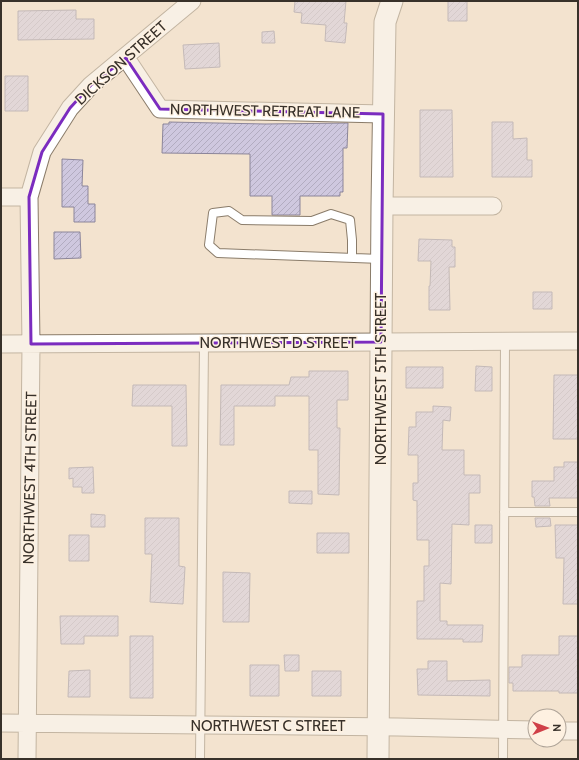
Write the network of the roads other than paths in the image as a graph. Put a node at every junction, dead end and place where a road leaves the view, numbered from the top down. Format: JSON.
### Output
{"nodes":[{"id":1,"x":392,"y":1,"type":"edge"},
{"id":2,"x":182,"y":4,"type":"edge"},
{"id":3,"x":126,"y":58,"type":"junction"},
{"id":4,"x":383,"y":114,"type":"junction"},
{"id":5,"x":1,"y":197,"type":"edge"},
{"id":6,"x":29,"y":197,"type":"junction"},
{"id":7,"x":382,"y":206,"type":"junction"},
{"id":8,"x":493,"y":206,"type":"dead end"},
{"id":9,"x":352,"y":258,"type":"junction"},
{"id":10,"x":382,"y":259,"type":"junction"},
{"id":11,"x":505,"y":341,"type":"junction"},
{"id":12,"x":578,"y":341,"type":"edge"},
{"id":13,"x":381,"y":342,"type":"junction"},
{"id":14,"x":204,"y":343,"type":"junction"},
{"id":15,"x":1,"y":344,"type":"edge"},
{"id":16,"x":31,"y":344,"type":"junction"},
{"id":17,"x":504,"y":512,"type":"junction"},
{"id":18,"x":578,"y":512,"type":"edge"},
{"id":19,"x":1,"y":723,"type":"edge"},
{"id":20,"x":27,"y":724,"type":"junction"},
{"id":21,"x":200,"y":726,"type":"junction"},
{"id":22,"x":378,"y":727,"type":"junction"},
{"id":23,"x":503,"y":730,"type":"junction"},
{"id":24,"x":527,"y":730,"type":"edge"},
{"id":25,"x":567,"y":731,"type":"edge"},
{"id":26,"x":578,"y":731,"type":"edge"},
{"id":27,"x":27,"y":759,"type":"edge"},
{"id":28,"x":200,"y":759,"type":"edge"},
{"id":29,"x":378,"y":759,"type":"edge"},
{"id":30,"x":503,"y":759,"type":"edge"}],
"edges":[{"from":1,"to":4,"type":"street","name":"NORTHWEST 5TH STREET"},
{"from":2,"to":3,"type":"street","name":"DICKSON STREET"},
{"from":3,"to":4,"type":"street","name":"NORTHWEST RETREAT LANE"},
{"from":3,"to":6,"type":"street","name":"DICKSON STREET"},
{"from":4,"to":7,"type":"street","name":"NORTHWEST 5TH STREET"},
{"from":5,"to":6,"type":"street"},
{"from":6,"to":16,"type":"street","name":"NORTHWEST 4TH STREET"},
{"from":7,"to":8,"type":"street"},
{"from":7,"to":10,"type":"street","name":"NORTHWEST 5TH STREET"},
{"from":9,"to":9,"type":"lane"},
{"from":9,"to":10,"type":"lane"},
{"from":10,"to":13,"type":"street","name":"NORTHWEST 5TH STREET"},
{"from":11,"to":12,"type":"street","name":"NORTHWEST D STREET"},
{"from":11,"to":13,"type":"street","name":"NORTHWEST D STREET"},
{"from":11,"to":17,"type":"lane"},
{"from":13,"to":14,"type":"street","name":"NORTHWEST D STREET"},
{"from":13,"to":22,"type":"street","name":"NORTHWEST 5TH STREET"},
{"from":14,"to":16,"type":"street","name":"NORTHWEST D STREET"},
{"from":14,"to":21,"type":"lane"},
{"from":15,"to":16,"type":"street","name":"NORTHWEST D STREET"},
{"from":16,"to":20,"type":"street","name":"NORTHWEST 4TH STREET"},
{"from":17,"to":18,"type":"lane"},
{"from":17,"to":23,"type":"lane"},
{"from":19,"to":20,"type":"street","name":"NORTHWEST C STREET"},
{"from":20,"to":21,"type":"street","name":"NORTHWEST C STREET"},
{"from":20,"to":27,"type":"street","name":"NORTHWEST 4TH STREET"},
{"from":21,"to":22,"type":"street","name":"NORTHWEST C STREET"},
{"from":21,"to":28,"type":"lane"},
{"from":22,"to":23,"type":"street","name":"NORTHWEST C STREET"},
{"from":22,"to":29,"type":"street","name":"NORTHWEST 5TH STREET"},
{"from":23,"to":24,"type":"street","name":"NORTHWEST C STREET"},
{"from":23,"to":30,"type":"lane"},
{"from":25,"to":26,"type":"street"}]}
